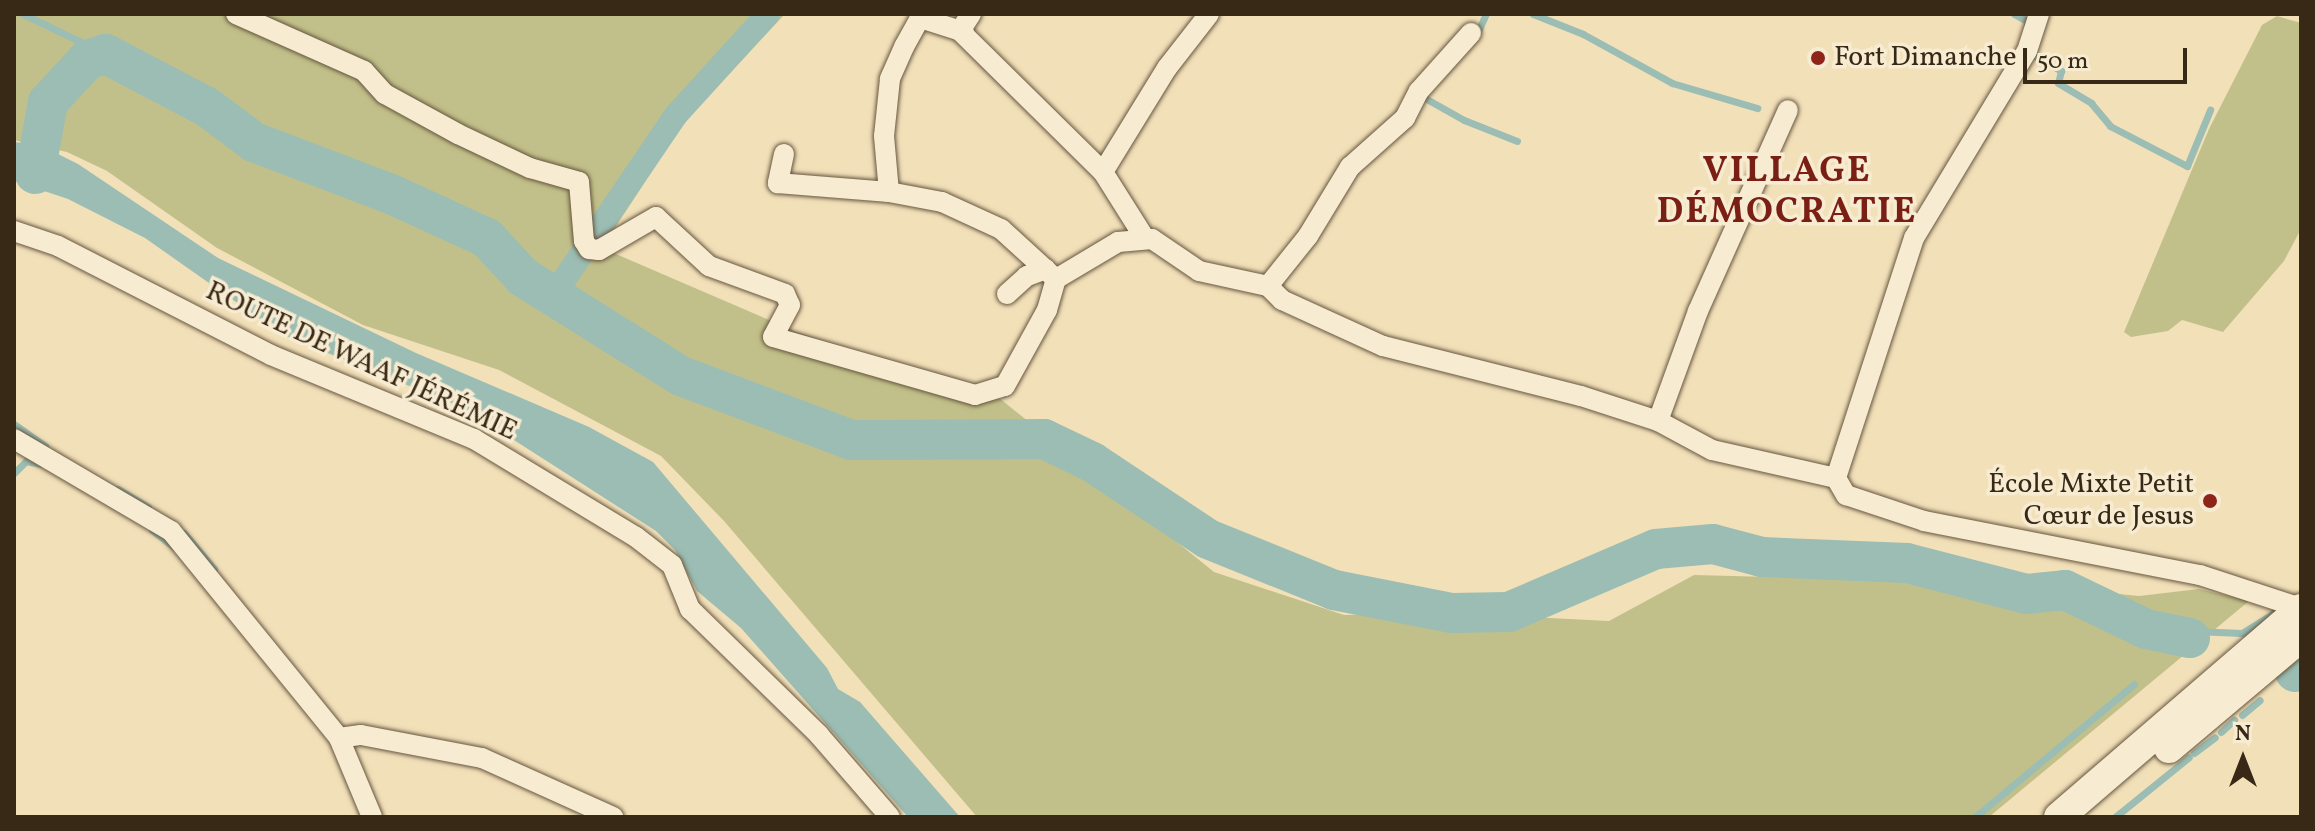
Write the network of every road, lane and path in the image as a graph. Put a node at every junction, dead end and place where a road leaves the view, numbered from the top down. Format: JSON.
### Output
{"nodes":[{"id":1,"x":236,"y":14,"type":"edge"},
{"id":2,"x":1209,"y":14,"type":"edge"},
{"id":3,"x":2039,"y":14,"type":"edge"},
{"id":4,"x":968,"y":23,"type":"edge"},
{"id":5,"x":1471,"y":33,"type":"dead end"},
{"id":6,"x":1788,"y":110,"type":"dead end"},
{"id":7,"x":784,"y":154,"type":"dead end"},
{"id":8,"x":1103,"y":172,"type":"junction"},
{"id":9,"x":889,"y":192,"type":"junction"},
{"id":10,"x":14,"y":231,"type":"edge"},
{"id":11,"x":1144,"y":237,"type":"junction"},
{"id":12,"x":1051,"y":274,"type":"junction"},
{"id":13,"x":1268,"y":286,"type":"junction"},
{"id":14,"x":1007,"y":294,"type":"dead end"},
{"id":15,"x":1658,"y":421,"type":"junction"},
{"id":16,"x":18,"y":450,"type":"edge"},
{"id":17,"x":1836,"y":478,"type":"junction"},
{"id":18,"x":2300,"y":616,"type":"edge"},
{"id":19,"x":2228,"y":687,"type":"junction"},
{"id":20,"x":339,"y":738,"type":"junction"},
{"id":21,"x":372,"y":817,"type":"edge"},
{"id":22,"x":613,"y":817,"type":"edge"},
{"id":23,"x":890,"y":817,"type":"edge"},
{"id":24,"x":2059,"y":817,"type":"edge"},
{"id":25,"x":2083,"y":817,"type":"edge"}],
"edges":[{"from":1,"to":12,"type":"street"},
{"from":2,"to":8,"type":"street"},
{"from":3,"to":17,"type":"street"},
{"from":4,"to":8,"type":"street"},
{"from":4,"to":9,"type":"street"},
{"from":5,"to":13,"type":"street"},
{"from":6,"to":15,"type":"street"},
{"from":7,"to":9,"type":"street"},
{"from":8,"to":11,"type":"street"},
{"from":9,"to":12,"type":"street"},
{"from":10,"to":23,"type":"street","name":"ROUTE DE WAAF JÉRÉMIE"},
{"from":11,"to":12,"type":"street"},
{"from":11,"to":13,"type":"street"},
{"from":12,"to":14,"type":"street"},
{"from":13,"to":15,"type":"street"},
{"from":15,"to":17,"type":"street"},
{"from":16,"to":20,"type":"street"},
{"from":17,"to":18,"type":"street"},
{"from":18,"to":19,"type":"main road"},
{"from":19,"to":24,"type":"main road"},
{"from":19,"to":25,"type":"main road"},
{"from":20,"to":21,"type":"street"},
{"from":20,"to":22,"type":"street"}]}
